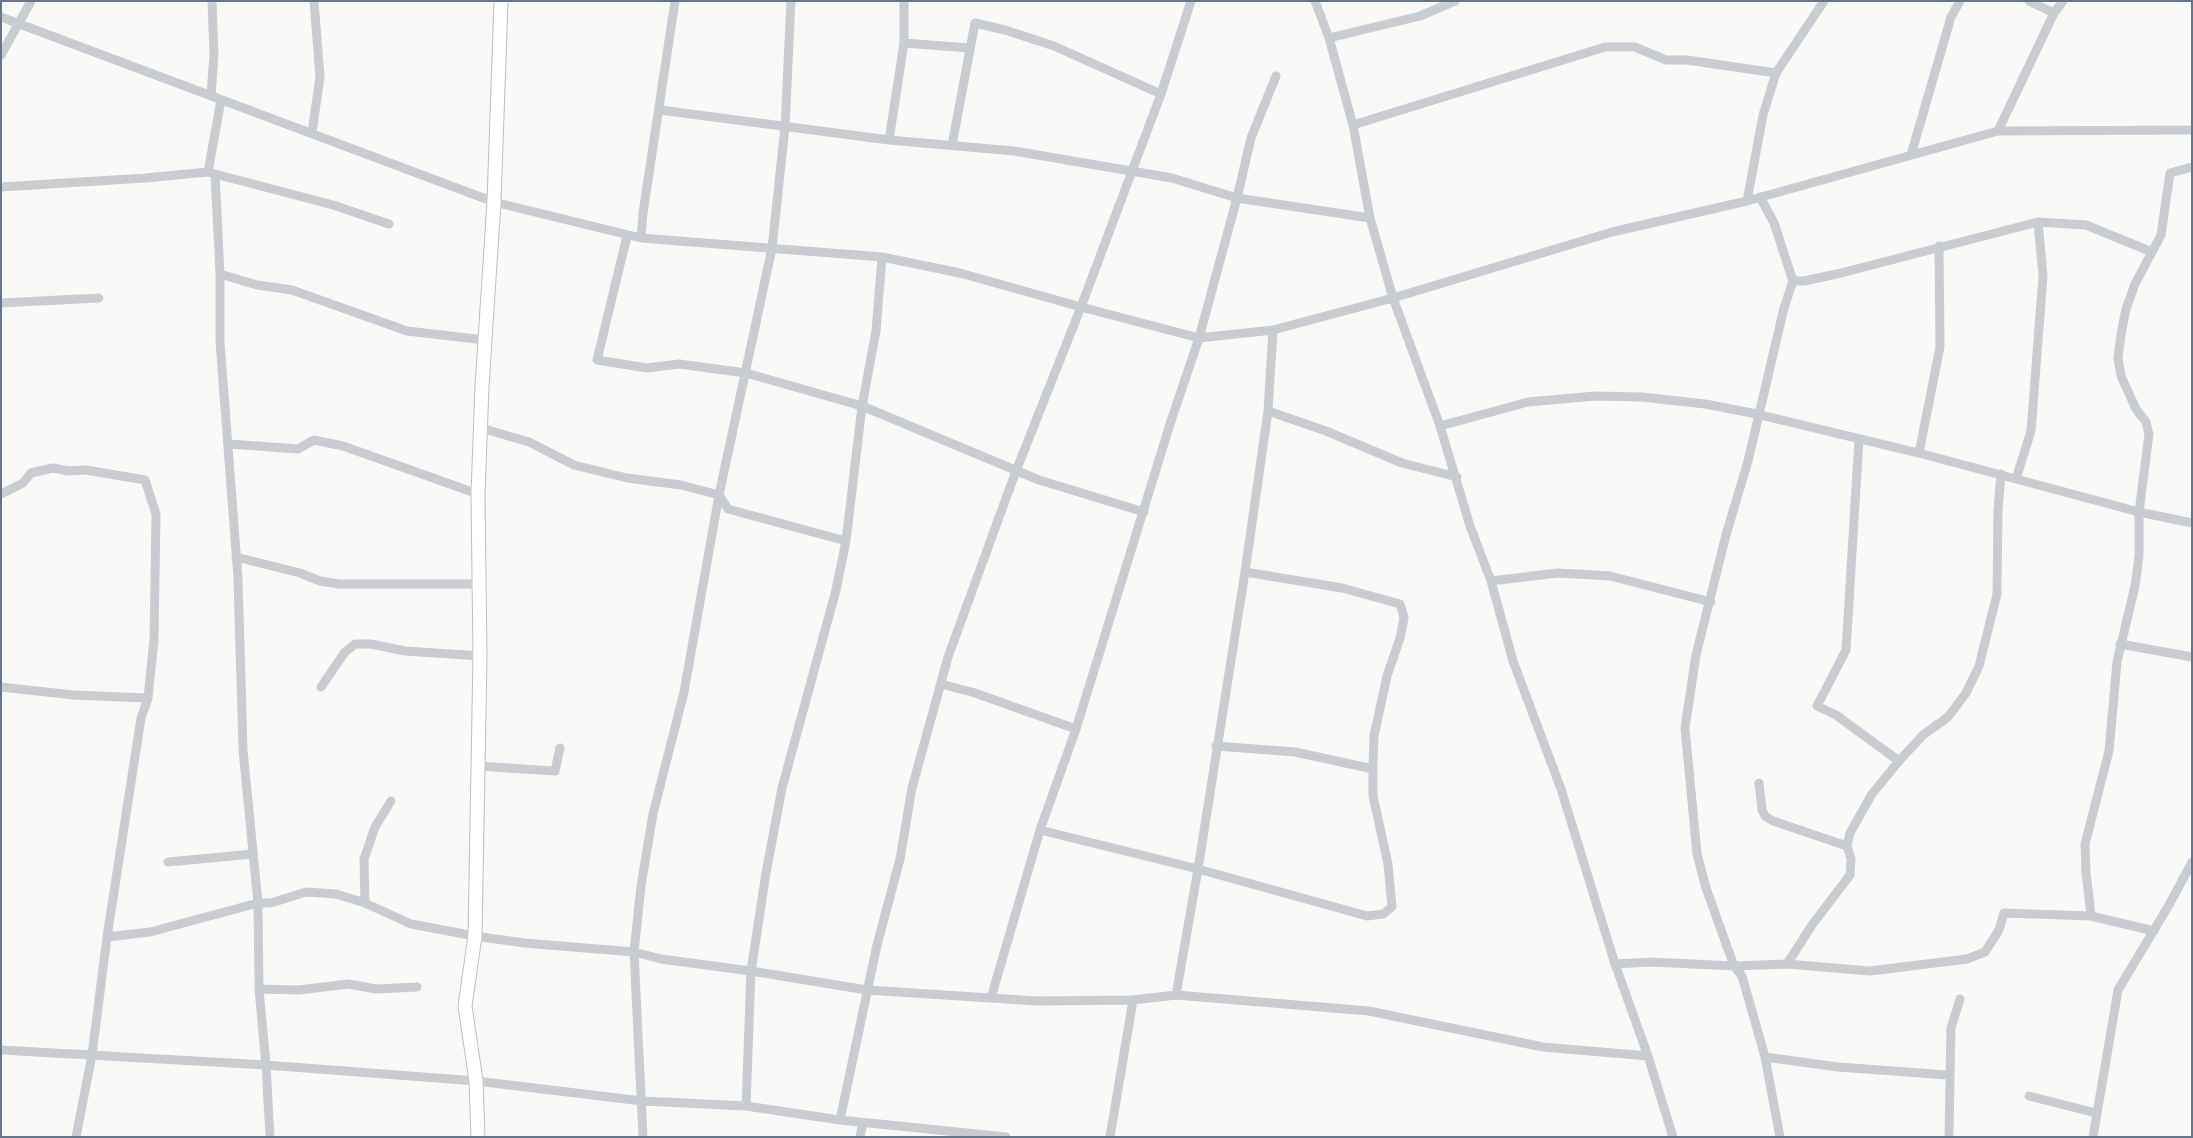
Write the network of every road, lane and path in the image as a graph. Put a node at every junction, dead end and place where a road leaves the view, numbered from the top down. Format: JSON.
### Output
{"nodes":[{"id":1,"x":31,"y":1,"type":"edge"},
{"id":2,"x":212,"y":1,"type":"edge"},
{"id":3,"x":314,"y":1,"type":"edge"},
{"id":4,"x":501,"y":1,"type":"edge"},
{"id":5,"x":675,"y":1,"type":"edge"},
{"id":6,"x":791,"y":1,"type":"edge"},
{"id":7,"x":904,"y":1,"type":"edge"},
{"id":8,"x":1191,"y":1,"type":"edge"},
{"id":9,"x":1315,"y":1,"type":"edge"},
{"id":10,"x":1455,"y":1,"type":"edge"},
{"id":11,"x":1824,"y":1,"type":"edge"},
{"id":12,"x":1960,"y":1,"type":"edge"},
{"id":13,"x":2029,"y":1,"type":"edge"},
{"id":14,"x":2063,"y":1,"type":"edge"},
{"id":15,"x":2054,"y":13,"type":"junction"},
{"id":16,"x":1,"y":17,"type":"edge"},
{"id":17,"x":19,"y":24,"type":"junction"},
{"id":18,"x":1329,"y":38,"type":"junction"},
{"id":19,"x":904,"y":43,"type":"junction"},
{"id":20,"x":969,"y":48,"type":"junction"},
{"id":21,"x":1,"y":55,"type":"edge"},
{"id":22,"x":1776,"y":73,"type":"junction"},
{"id":23,"x":1276,"y":76,"type":"dead end"},
{"id":24,"x":1161,"y":94,"type":"junction"},
{"id":25,"x":211,"y":95,"type":"junction"},
{"id":26,"x":221,"y":100,"type":"junction"},
{"id":27,"x":660,"y":110,"type":"junction"},
{"id":28,"x":1353,"y":125,"type":"junction"},
{"id":29,"x":785,"y":127,"type":"junction"},
{"id":30,"x":2192,"y":130,"type":"edge"},
{"id":31,"x":1998,"y":131,"type":"junction"},
{"id":32,"x":312,"y":132,"type":"junction"},
{"id":33,"x":889,"y":140,"type":"junction"},
{"id":34,"x":952,"y":145,"type":"junction"},
{"id":35,"x":1911,"y":155,"type":"junction"},
{"id":36,"x":2192,"y":167,"type":"edge"},
{"id":37,"x":1132,"y":172,"type":"junction"},
{"id":38,"x":212,"y":173,"type":"junction"},
{"id":39,"x":1,"y":187,"type":"edge"},
{"id":40,"x":1760,"y":197,"type":"junction"},
{"id":41,"x":1237,"y":198,"type":"junction"},
{"id":42,"x":1747,"y":201,"type":"junction"},
{"id":43,"x":494,"y":202,"type":"junction"},
{"id":44,"x":1370,"y":218,"type":"junction"},
{"id":45,"x":2038,"y":222,"type":"junction"},
{"id":46,"x":389,"y":224,"type":"dead end"},
{"id":47,"x":627,"y":236,"type":"junction"},
{"id":48,"x":641,"y":238,"type":"junction"},
{"id":49,"x":1939,"y":246,"type":"junction"},
{"id":50,"x":772,"y":248,"type":"junction"},
{"id":51,"x":2152,"y":252,"type":"junction"},
{"id":52,"x":882,"y":257,"type":"junction"},
{"id":53,"x":220,"y":274,"type":"junction"},
{"id":54,"x":1793,"y":281,"type":"junction"},
{"id":55,"x":99,"y":298,"type":"dead end"},
{"id":56,"x":1393,"y":298,"type":"junction"},
{"id":57,"x":1,"y":303,"type":"edge"},
{"id":58,"x":1081,"y":307,"type":"junction"},
{"id":59,"x":1273,"y":330,"type":"junction"},
{"id":60,"x":1199,"y":338,"type":"junction"},
{"id":61,"x":485,"y":340,"type":"junction"},
{"id":62,"x":746,"y":372,"type":"junction"},
{"id":63,"x":862,"y":406,"type":"junction"},
{"id":64,"x":1268,"y":411,"type":"junction"},
{"id":65,"x":1758,"y":414,"type":"junction"},
{"id":66,"x":1440,"y":426,"type":"junction"},
{"id":67,"x":481,"y":428,"type":"junction"},
{"id":68,"x":1859,"y":439,"type":"junction"},
{"id":69,"x":229,"y":444,"type":"junction"},
{"id":70,"x":1919,"y":453,"type":"junction"},
{"id":71,"x":1016,"y":471,"type":"junction"},
{"id":72,"x":2001,"y":474,"type":"junction"},
{"id":73,"x":1456,"y":477,"type":"junction"},
{"id":74,"x":2016,"y":479,"type":"junction"},
{"id":75,"x":1,"y":494,"type":"edge"},
{"id":76,"x":478,"y":494,"type":"junction"},
{"id":77,"x":719,"y":495,"type":"junction"},
{"id":78,"x":1144,"y":512,"type":"junction"},
{"id":79,"x":2138,"y":512,"type":"junction"},
{"id":80,"x":2192,"y":524,"type":"edge"},
{"id":81,"x":846,"y":541,"type":"junction"},
{"id":82,"x":236,"y":557,"type":"junction"},
{"id":83,"x":1245,"y":572,"type":"junction"},
{"id":84,"x":1491,"y":581,"type":"junction"},
{"id":85,"x":478,"y":584,"type":"junction"},
{"id":86,"x":1711,"y":602,"type":"junction"},
{"id":87,"x":2120,"y":644,"type":"junction"},
{"id":88,"x":480,"y":656,"type":"junction"},
{"id":89,"x":2192,"y":657,"type":"edge"},
{"id":90,"x":941,"y":684,"type":"junction"},
{"id":91,"x":1,"y":687,"type":"edge"},
{"id":92,"x":321,"y":687,"type":"dead end"},
{"id":93,"x":148,"y":698,"type":"junction"},
{"id":94,"x":1076,"y":729,"type":"junction"},
{"id":95,"x":1216,"y":746,"type":"junction"},
{"id":96,"x":560,"y":748,"type":"dead end"},
{"id":97,"x":1899,"y":761,"type":"junction"},
{"id":98,"x":477,"y":766,"type":"junction"},
{"id":99,"x":1373,"y":769,"type":"junction"},
{"id":100,"x":1759,"y":783,"type":"dead end"},
{"id":101,"x":391,"y":801,"type":"dead end"},
{"id":102,"x":1040,"y":830,"type":"junction"},
{"id":103,"x":1847,"y":846,"type":"junction"},
{"id":104,"x":253,"y":854,"type":"junction"},
{"id":105,"x":168,"y":862,"type":"dead end"},
{"id":106,"x":2192,"y":862,"type":"edge"},
{"id":107,"x":1198,"y":869,"type":"junction"},
{"id":108,"x":258,"y":903,"type":"junction"},
{"id":109,"x":365,"y":903,"type":"junction"},
{"id":110,"x":2091,"y":916,"type":"junction"},
{"id":111,"x":2154,"y":931,"type":"junction"},
{"id":112,"x":475,"y":936,"type":"junction"},
{"id":113,"x":107,"y":937,"type":"junction"},
{"id":114,"x":634,"y":952,"type":"junction"},
{"id":115,"x":1615,"y":964,"type":"junction"},
{"id":116,"x":1787,"y":964,"type":"junction"},
{"id":117,"x":1734,"y":966,"type":"junction"},
{"id":118,"x":751,"y":971,"type":"junction"},
{"id":119,"x":417,"y":987,"type":"dead end"},
{"id":120,"x":259,"y":989,"type":"junction"},
{"id":121,"x":867,"y":990,"type":"junction"},
{"id":122,"x":1176,"y":996,"type":"junction"},
{"id":123,"x":991,"y":998,"type":"junction"},
{"id":124,"x":1960,"y":999,"type":"dead end"},
{"id":125,"x":1133,"y":1000,"type":"junction"},
{"id":126,"x":1,"y":1050,"type":"edge"},
{"id":127,"x":92,"y":1055,"type":"junction"},
{"id":128,"x":1648,"y":1056,"type":"junction"},
{"id":129,"x":1765,"y":1057,"type":"junction"},
{"id":130,"x":266,"y":1065,"type":"junction"},
{"id":131,"x":1948,"y":1075,"type":"junction"},
{"id":132,"x":476,"y":1081,"type":"junction"},
{"id":133,"x":2029,"y":1096,"type":"dead end"},
{"id":134,"x":642,"y":1101,"type":"junction"},
{"id":135,"x":746,"y":1106,"type":"junction"},
{"id":136,"x":2096,"y":1113,"type":"junction"},
{"id":137,"x":840,"y":1120,"type":"junction"},
{"id":138,"x":863,"y":1122,"type":"junction"},
{"id":139,"x":76,"y":1137,"type":"edge"},
{"id":140,"x":270,"y":1137,"type":"edge"},
{"id":141,"x":478,"y":1137,"type":"edge"},
{"id":142,"x":643,"y":1137,"type":"edge"},
{"id":143,"x":860,"y":1137,"type":"edge"},
{"id":144,"x":1006,"y":1137,"type":"edge"},
{"id":145,"x":1110,"y":1137,"type":"edge"},
{"id":146,"x":1673,"y":1137,"type":"edge"},
{"id":147,"x":1780,"y":1137,"type":"edge"},
{"id":148,"x":1949,"y":1137,"type":"edge"},
{"id":149,"x":2092,"y":1137,"type":"edge"}],
"edges":[{"from":1,"to":17,"type":"street"},
{"from":2,"to":25,"type":"street"},
{"from":3,"to":32,"type":"street"},
{"from":4,"to":43,"type":"street"},
{"from":5,"to":27,"type":"street"},
{"from":6,"to":29,"type":"street"},
{"from":7,"to":19,"type":"street"},
{"from":8,"to":24,"type":"street"},
{"from":9,"to":18,"type":"street"},
{"from":10,"to":18,"type":"street"},
{"from":11,"to":22,"type":"street"},
{"from":12,"to":35,"type":"street"},
{"from":13,"to":15,"type":"street"},
{"from":14,"to":15,"type":"street"},
{"from":15,"to":31,"type":"street"},
{"from":16,"to":17,"type":"street"},
{"from":17,"to":21,"type":"street"},
{"from":17,"to":25,"type":"street"},
{"from":18,"to":28,"type":"street"},
{"from":19,"to":20,"type":"street"},
{"from":19,"to":33,"type":"street"},
{"from":20,"to":24,"type":"street"},
{"from":20,"to":34,"type":"street"},
{"from":22,"to":28,"type":"street"},
{"from":22,"to":42,"type":"street"},
{"from":23,"to":41,"type":"street"},
{"from":24,"to":37,"type":"street"},
{"from":25,"to":26,"type":"street"},
{"from":26,"to":32,"type":"street"},
{"from":26,"to":38,"type":"street"},
{"from":27,"to":29,"type":"street"},
{"from":27,"to":48,"type":"street"},
{"from":28,"to":44,"type":"street"},
{"from":29,"to":33,"type":"street"},
{"from":29,"to":50,"type":"street"},
{"from":30,"to":31,"type":"street"},
{"from":31,"to":35,"type":"street"},
{"from":32,"to":43,"type":"street"},
{"from":33,"to":34,"type":"street"},
{"from":34,"to":37,"type":"street"},
{"from":35,"to":40,"type":"street"},
{"from":36,"to":51,"type":"street"},
{"from":37,"to":41,"type":"street"},
{"from":37,"to":58,"type":"street"},
{"from":38,"to":39,"type":"street"},
{"from":38,"to":46,"type":"street"},
{"from":38,"to":53,"type":"street"},
{"from":40,"to":42,"type":"street"},
{"from":40,"to":54,"type":"street"},
{"from":41,"to":44,"type":"street"},
{"from":41,"to":60,"type":"street"},
{"from":42,"to":56,"type":"street"},
{"from":43,"to":47,"type":"street"},
{"from":43,"to":61,"type":"street"},
{"from":44,"to":56,"type":"street"},
{"from":45,"to":49,"type":"street"},
{"from":45,"to":51,"type":"street"},
{"from":45,"to":74,"type":"street"},
{"from":47,"to":48,"type":"street"},
{"from":47,"to":62,"type":"street"},
{"from":48,"to":50,"type":"street"},
{"from":49,"to":54,"type":"street"},
{"from":49,"to":70,"type":"street"},
{"from":50,"to":52,"type":"street"},
{"from":50,"to":62,"type":"street"},
{"from":51,"to":79,"type":"street"},
{"from":52,"to":58,"type":"street"},
{"from":52,"to":63,"type":"street"},
{"from":53,"to":61,"type":"street"},
{"from":53,"to":69,"type":"street"},
{"from":54,"to":65,"type":"street"},
{"from":55,"to":57,"type":"street"},
{"from":56,"to":59,"type":"street"},
{"from":56,"to":66,"type":"street"},
{"from":58,"to":60,"type":"street"},
{"from":58,"to":71,"type":"street"},
{"from":59,"to":60,"type":"street"},
{"from":59,"to":64,"type":"street"},
{"from":60,"to":78,"type":"street"},
{"from":61,"to":67,"type":"street"},
{"from":62,"to":63,"type":"street"},
{"from":62,"to":77,"type":"street"},
{"from":63,"to":71,"type":"street"},
{"from":63,"to":81,"type":"street"},
{"from":64,"to":73,"type":"street"},
{"from":64,"to":83,"type":"street"},
{"from":65,"to":66,"type":"street"},
{"from":65,"to":68,"type":"street"},
{"from":65,"to":86,"type":"street"},
{"from":66,"to":73,"type":"street"},
{"from":67,"to":76,"type":"street"},
{"from":67,"to":77,"type":"street"},
{"from":68,"to":70,"type":"street"},
{"from":68,"to":97,"type":"street"},
{"from":69,"to":76,"type":"street"},
{"from":69,"to":82,"type":"street"},
{"from":70,"to":72,"type":"street"},
{"from":71,"to":78,"type":"street"},
{"from":71,"to":90,"type":"street"},
{"from":72,"to":74,"type":"street"},
{"from":72,"to":97,"type":"street"},
{"from":73,"to":84,"type":"street"},
{"from":74,"to":79,"type":"street"},
{"from":75,"to":93,"type":"street"},
{"from":76,"to":85,"type":"street"},
{"from":77,"to":81,"type":"street"},
{"from":77,"to":114,"type":"street"},
{"from":78,"to":94,"type":"street"},
{"from":79,"to":80,"type":"street"},
{"from":79,"to":87,"type":"street"},
{"from":81,"to":118,"type":"street"},
{"from":82,"to":85,"type":"street"},
{"from":82,"to":104,"type":"street"},
{"from":83,"to":95,"type":"street"},
{"from":83,"to":99,"type":"street"},
{"from":84,"to":86,"type":"street"},
{"from":84,"to":115,"type":"street"},
{"from":85,"to":88,"type":"street"},
{"from":86,"to":117,"type":"street"},
{"from":87,"to":89,"type":"street"},
{"from":87,"to":110,"type":"street"},
{"from":88,"to":92,"type":"street"},
{"from":88,"to":98,"type":"street"},
{"from":90,"to":94,"type":"street"},
{"from":90,"to":121,"type":"street"},
{"from":91,"to":93,"type":"street"},
{"from":93,"to":113,"type":"street"},
{"from":94,"to":102,"type":"street"},
{"from":95,"to":99,"type":"street"},
{"from":95,"to":107,"type":"street"},
{"from":96,"to":98,"type":"street"},
{"from":97,"to":103,"type":"street"},
{"from":98,"to":112,"type":"street"},
{"from":99,"to":107,"type":"street"},
{"from":100,"to":103,"type":"street"},
{"from":101,"to":109,"type":"street"},
{"from":102,"to":107,"type":"street"},
{"from":102,"to":123,"type":"street"},
{"from":103,"to":116,"type":"street"},
{"from":104,"to":105,"type":"street"},
{"from":104,"to":108,"type":"street"},
{"from":106,"to":111,"type":"street"},
{"from":107,"to":122,"type":"street"},
{"from":108,"to":109,"type":"street"},
{"from":108,"to":113,"type":"street"},
{"from":108,"to":120,"type":"street"},
{"from":109,"to":112,"type":"street"},
{"from":110,"to":111,"type":"street"},
{"from":110,"to":116,"type":"street"},
{"from":111,"to":136,"type":"street"},
{"from":112,"to":114,"type":"street"},
{"from":112,"to":132,"type":"street"},
{"from":113,"to":127,"type":"street"},
{"from":114,"to":118,"type":"street"},
{"from":114,"to":134,"type":"street"},
{"from":115,"to":117,"type":"street"},
{"from":115,"to":128,"type":"street"},
{"from":116,"to":117,"type":"street"},
{"from":117,"to":129,"type":"street"},
{"from":118,"to":121,"type":"street"},
{"from":118,"to":135,"type":"street"},
{"from":119,"to":120,"type":"street"},
{"from":120,"to":130,"type":"street"},
{"from":121,"to":123,"type":"street"},
{"from":121,"to":137,"type":"street"},
{"from":122,"to":125,"type":"street"},
{"from":122,"to":128,"type":"street"},
{"from":123,"to":125,"type":"street"},
{"from":124,"to":131,"type":"street"},
{"from":125,"to":145,"type":"street"},
{"from":126,"to":127,"type":"street"},
{"from":127,"to":130,"type":"street"},
{"from":127,"to":139,"type":"street"},
{"from":128,"to":146,"type":"street"},
{"from":129,"to":131,"type":"street"},
{"from":129,"to":147,"type":"street"},
{"from":130,"to":132,"type":"street"},
{"from":130,"to":140,"type":"street"},
{"from":131,"to":148,"type":"street"},
{"from":132,"to":134,"type":"street"},
{"from":132,"to":141,"type":"street"},
{"from":133,"to":136,"type":"street"},
{"from":134,"to":135,"type":"street"},
{"from":134,"to":142,"type":"street"},
{"from":135,"to":137,"type":"street"},
{"from":136,"to":149,"type":"street"},
{"from":137,"to":138,"type":"street"},
{"from":138,"to":143,"type":"street"},
{"from":138,"to":144,"type":"street"}]}
